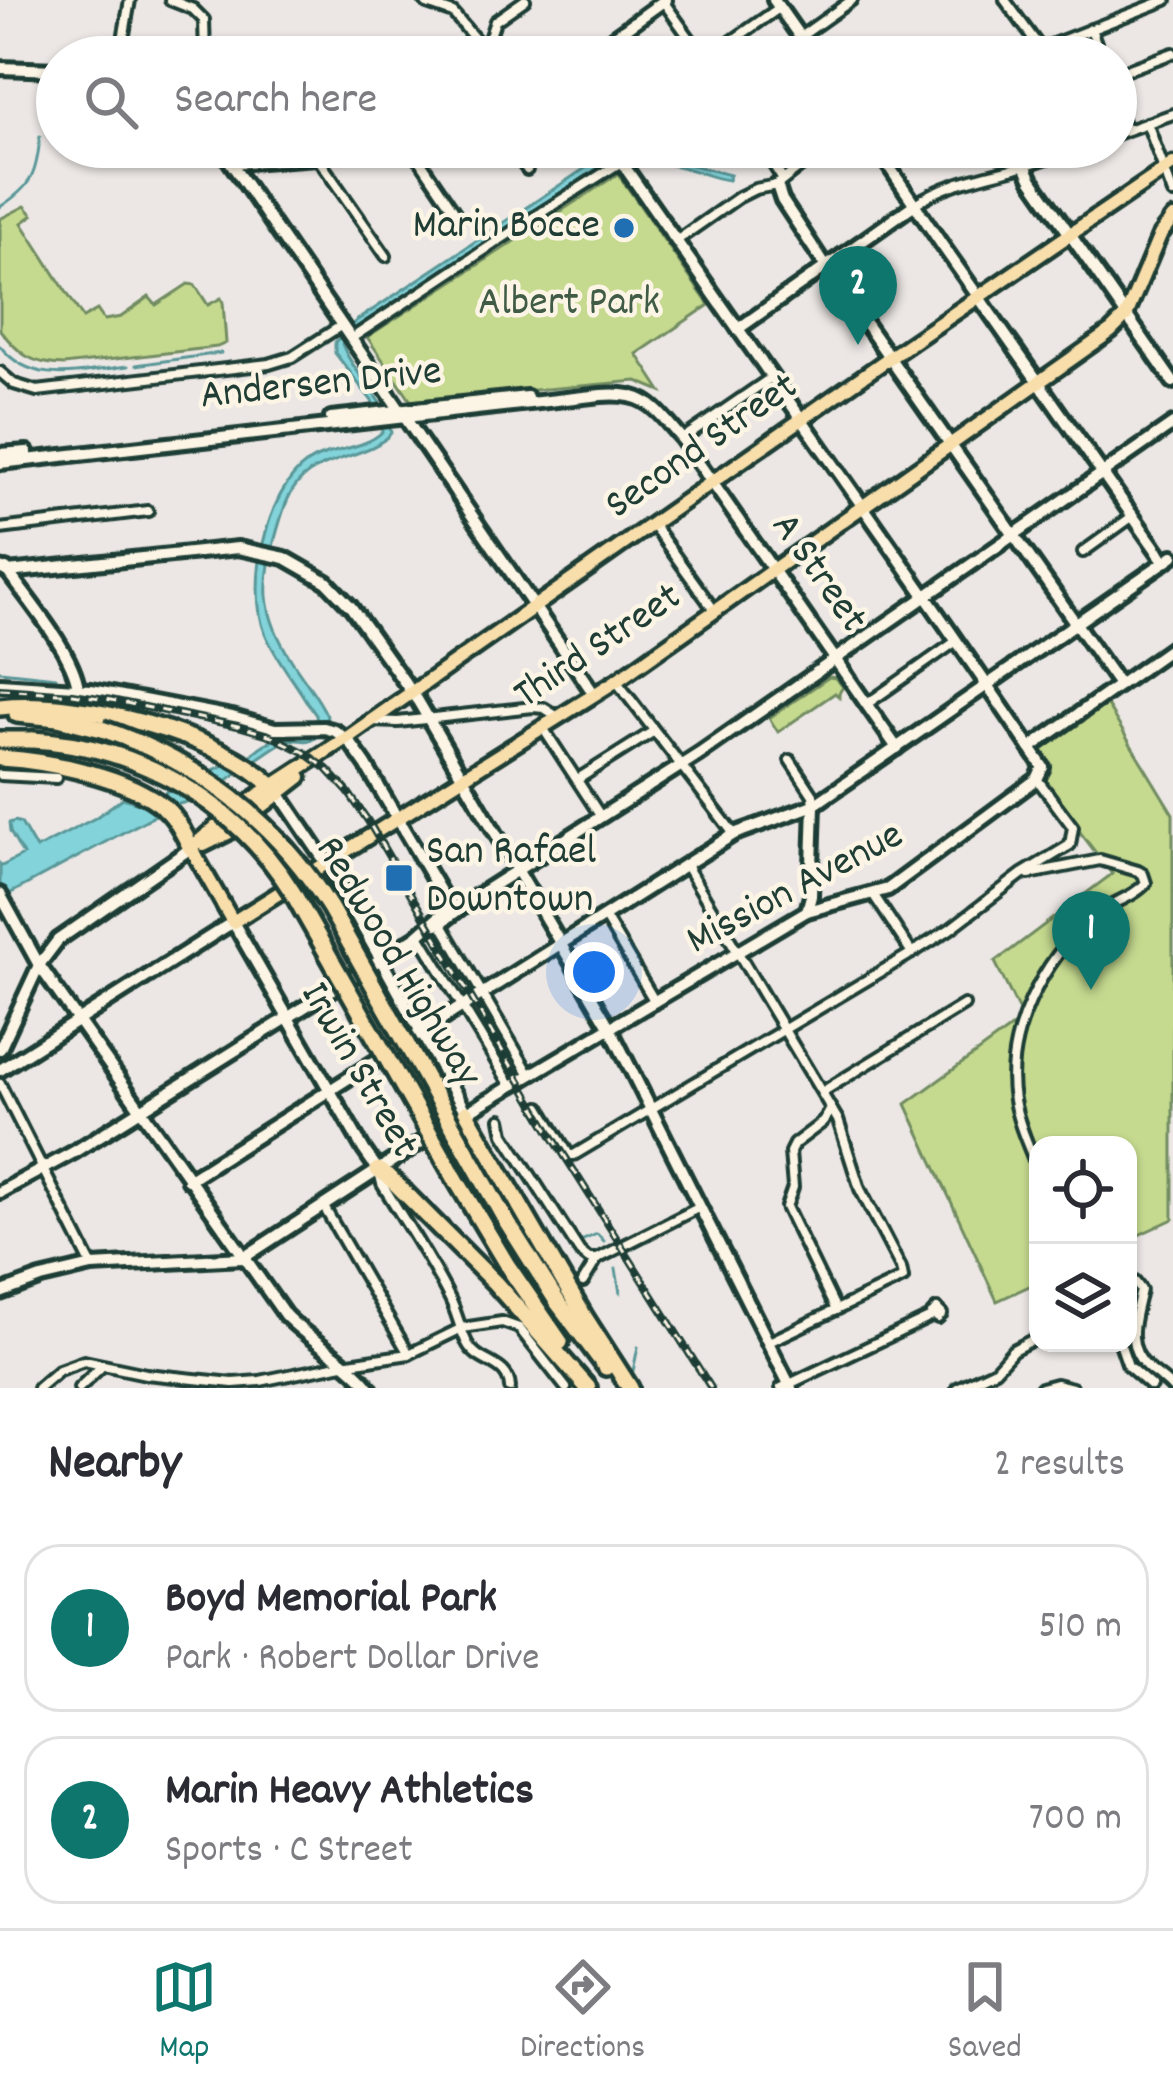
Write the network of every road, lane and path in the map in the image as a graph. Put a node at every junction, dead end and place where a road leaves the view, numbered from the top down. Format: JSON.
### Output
{"nodes":[{"id":1,"x":130,"y":0,"type":"edge"},
{"id":2,"x":170,"y":0,"type":"edge"},
{"id":3,"x":424,"y":0,"type":"edge"},
{"id":4,"x":525,"y":0,"type":"edge"},
{"id":5,"x":663,"y":0,"type":"edge"},
{"id":6,"x":852,"y":0,"type":"edge"},
{"id":7,"x":1005,"y":0,"type":"edge"},
{"id":8,"x":1166,"y":0,"type":"edge"},
{"id":9,"x":185,"y":3,"type":"edge"},
{"id":10,"x":447,"y":4,"type":"edge"},
{"id":11,"x":776,"y":4,"type":"edge"},
{"id":12,"x":1091,"y":28,"type":"junction"},
{"id":13,"x":124,"y":36,"type":"edge"},
{"id":14,"x":204,"y":36,"type":"edge"},
{"id":15,"x":472,"y":36,"type":"edge"},
{"id":16,"x":490,"y":36,"type":"edge"},
{"id":17,"x":615,"y":36,"type":"edge"},
{"id":18,"x":690,"y":36,"type":"edge"},
{"id":19,"x":734,"y":36,"type":"edge"},
{"id":20,"x":799,"y":36,"type":"edge"},
{"id":21,"x":801,"y":36,"type":"edge"},
{"id":22,"x":1031,"y":36,"type":"edge"},
{"id":23,"x":1072,"y":36,"type":"edge"},
{"id":24,"x":1094,"y":36,"type":"edge"},
{"id":25,"x":1173,"y":53,"type":"edge"},
{"id":26,"x":1137,"y":66,"type":"edge"},
{"id":27,"x":0,"y":68,"type":"edge"},
{"id":28,"x":36,"y":69,"type":"edge"},
{"id":29,"x":1173,"y":114,"type":"edge"},
{"id":30,"x":1147,"y":123,"type":"junction"},
{"id":31,"x":1137,"y":126,"type":"edge"},
{"id":32,"x":1168,"y":167,"type":"edge"},
{"id":33,"x":237,"y":168,"type":"edge"},
{"id":34,"x":325,"y":168,"type":"edge"},
{"id":35,"x":425,"y":168,"type":"edge"},
{"id":36,"x":612,"y":168,"type":"edge"},
{"id":37,"x":626,"y":168,"type":"edge"},
{"id":38,"x":772,"y":168,"type":"edge"},
{"id":39,"x":799,"y":168,"type":"edge"},
{"id":40,"x":891,"y":168,"type":"edge"},
{"id":41,"x":1013,"y":168,"type":"edge"},
{"id":42,"x":1026,"y":168,"type":"edge"},
{"id":43,"x":780,"y":183,"type":"junction"},
{"id":44,"x":1173,"y":194,"type":"edge"},
{"id":45,"x":915,"y":204,"type":"junction"},
{"id":46,"x":459,"y":218,"type":"dead end"},
{"id":47,"x":1173,"y":218,"type":"edge"},
{"id":48,"x":1070,"y":234,"type":"junction"},
{"id":49,"x":675,"y":242,"type":"junction"},
{"id":50,"x":386,"y":256,"type":"dead end"},
{"id":51,"x":826,"y":267,"type":"junction"},
{"id":52,"x":979,"y":297,"type":"junction"},
{"id":53,"x":1126,"y":316,"type":"junction"},
{"id":54,"x":738,"y":329,"type":"junction"},
{"id":55,"x":348,"y":331,"type":"junction"},
{"id":56,"x":889,"y":358,"type":"junction"},
{"id":57,"x":0,"y":372,"type":"edge"},
{"id":58,"x":772,"y":377,"type":"junction"},
{"id":59,"x":1173,"y":382,"type":"edge"},
{"id":60,"x":1040,"y":383,"type":"junction"},
{"id":61,"x":646,"y":397,"type":"junction"},
{"id":62,"x":391,"y":413,"type":"junction"},
{"id":63,"x":430,"y":415,"type":"junction"},
{"id":64,"x":802,"y":420,"type":"junction"},
{"id":65,"x":1173,"y":424,"type":"edge"},
{"id":66,"x":419,"y":438,"type":"junction"},
{"id":67,"x":682,"y":439,"type":"junction"},
{"id":68,"x":950,"y":446,"type":"junction"},
{"id":69,"x":0,"y":458,"type":"edge"},
{"id":70,"x":1102,"y":472,"type":"junction"},
{"id":71,"x":712,"y":482,"type":"junction"},
{"id":72,"x":862,"y":508,"type":"junction"},
{"id":73,"x":148,"y":511,"type":"dead end"},
{"id":74,"x":1133,"y":516,"type":"junction"},
{"id":75,"x":652,"y":524,"type":"junction"},
{"id":76,"x":0,"y":529,"type":"edge"},
{"id":77,"x":1012,"y":534,"type":"junction"},
{"id":78,"x":1083,"y":552,"type":"dead end"},
{"id":79,"x":1169,"y":559,"type":"edge"},
{"id":80,"x":2,"y":567,"type":"edge"},
{"id":81,"x":773,"y":570,"type":"junction"},
{"id":82,"x":924,"y":597,"type":"junction"},
{"id":83,"x":532,"y":606,"type":"junction"},
{"id":84,"x":715,"y":610,"type":"junction"},
{"id":85,"x":1076,"y":624,"type":"junction"},
{"id":86,"x":955,"y":642,"type":"junction"},
{"id":87,"x":1173,"y":647,"type":"edge"},
{"id":88,"x":836,"y":659,"type":"junction"},
{"id":89,"x":616,"y":680,"type":"junction"},
{"id":90,"x":0,"y":684,"type":"edge"},
{"id":91,"x":1119,"y":685,"type":"junction"},
{"id":92,"x":986,"y":686,"type":"junction"},
{"id":93,"x":78,"y":688,"type":"junction"},
{"id":94,"x":411,"y":692,"type":"junction"},
{"id":95,"x":593,"y":694,"type":"junction"},
{"id":96,"x":867,"y":704,"type":"junction"},
{"id":97,"x":0,"y":710,"type":"edge"},
{"id":98,"x":558,"y":717,"type":"junction"},
{"id":99,"x":428,"y":718,"type":"junction"},
{"id":100,"x":371,"y":721,"type":"junction"},
{"id":101,"x":542,"y":727,"type":"junction"},
{"id":102,"x":654,"y":730,"type":"junction"},
{"id":103,"x":346,"y":738,"type":"junction"},
{"id":104,"x":0,"y":740,"type":"edge"},
{"id":105,"x":897,"y":748,"type":"junction"},
{"id":106,"x":1030,"y":748,"type":"junction"},
{"id":107,"x":0,"y":758,"type":"edge"},
{"id":108,"x":790,"y":760,"type":"dead end"},
{"id":109,"x":682,"y":766,"type":"junction"},
{"id":110,"x":0,"y":775,"type":"edge"},
{"id":111,"x":463,"y":777,"type":"junction"},
{"id":112,"x":56,"y":778,"type":"dead end"},
{"id":113,"x":578,"y":779,"type":"junction"},
{"id":114,"x":1037,"y":779,"type":"junction"},
{"id":115,"x":276,"y":790,"type":"junction"},
{"id":116,"x":814,"y":805,"type":"junction"},
{"id":117,"x":601,"y":817,"type":"junction"},
{"id":118,"x":398,"y":819,"type":"junction"},
{"id":119,"x":734,"y":834,"type":"junction"},
{"id":120,"x":191,"y":848,"type":"junction"},
{"id":121,"x":328,"y":864,"type":"junction"},
{"id":122,"x":685,"y":864,"type":"junction"},
{"id":123,"x":518,"y":870,"type":"junction"},
{"id":124,"x":1022,"y":874,"type":"junction"},
{"id":125,"x":0,"y":894,"type":"edge"},
{"id":126,"x":873,"y":894,"type":"junction"},
{"id":127,"x":472,"y":899,"type":"junction"},
{"id":128,"x":450,"y":908,"type":"junction"},
{"id":129,"x":807,"y":911,"type":"junction"},
{"id":130,"x":604,"y":916,"type":"junction"},
{"id":131,"x":232,"y":922,"type":"junction"},
{"id":132,"x":430,"y":928,"type":"junction"},
{"id":133,"x":561,"y":943,"type":"junction"},
{"id":134,"x":740,"y":953,"type":"junction"},
{"id":135,"x":912,"y":953,"type":"junction"},
{"id":136,"x":382,"y":958,"type":"junction"},
{"id":137,"x":39,"y":965,"type":"junction"},
{"id":138,"x":482,"y":994,"type":"junction"},
{"id":139,"x":656,"y":1003,"type":"junction"},
{"id":140,"x":464,"y":1005,"type":"junction"},
{"id":141,"x":964,"y":1005,"type":"dead end"},
{"id":142,"x":289,"y":1017,"type":"junction"},
{"id":143,"x":78,"y":1020,"type":"junction"},
{"id":144,"x":610,"y":1028,"type":"junction"},
{"id":145,"x":784,"y":1029,"type":"junction"},
{"id":146,"x":422,"y":1032,"type":"junction"},
{"id":147,"x":2,"y":1047,"type":"edge"},
{"id":148,"x":0,"y":1070,"type":"edge"},
{"id":149,"x":530,"y":1076,"type":"junction"},
{"id":150,"x":0,"y":1084,"type":"edge"},
{"id":151,"x":511,"y":1086,"type":"junction"},
{"id":152,"x":330,"y":1090,"type":"junction"},
{"id":153,"x":822,"y":1092,"type":"junction"},
{"id":154,"x":540,"y":1107,"type":"dead end"},
{"id":155,"x":832,"y":1109,"type":"junction"},
{"id":156,"x":140,"y":1110,"type":"junction"},
{"id":157,"x":651,"y":1110,"type":"junction"},
{"id":158,"x":466,"y":1113,"type":"junction"},
{"id":159,"x":501,"y":1118,"type":"dead end"},
{"id":160,"x":1029,"y":1147,"type":"edge"},
{"id":161,"x":43,"y":1170,"type":"junction"},
{"id":162,"x":378,"y":1170,"type":"junction"},
{"id":163,"x":188,"y":1180,"type":"junction"},
{"id":164,"x":0,"y":1192,"type":"edge"},
{"id":165,"x":701,"y":1206,"type":"junction"},
{"id":166,"x":324,"y":1207,"type":"junction"},
{"id":167,"x":243,"y":1258,"type":"junction"},
{"id":168,"x":597,"y":1258,"type":"junction"},
{"id":169,"x":92,"y":1266,"type":"junction"},
{"id":170,"x":583,"y":1282,"type":"dead end"},
{"id":171,"x":0,"y":1293,"type":"edge"},
{"id":172,"x":836,"y":1310,"type":"junction"},
{"id":173,"x":933,"y":1316,"type":"dead end"},
{"id":174,"x":462,"y":1328,"type":"junction"},
{"id":175,"x":769,"y":1342,"type":"junction"},
{"id":176,"x":1029,"y":1342,"type":"edge"},
{"id":177,"x":1137,"y":1351,"type":"edge"},
{"id":178,"x":1123,"y":1352,"type":"edge"},
{"id":179,"x":409,"y":1354,"type":"junction"},
{"id":180,"x":343,"y":1364,"type":"junction"},
{"id":181,"x":103,"y":1365,"type":"junction"},
{"id":182,"x":146,"y":1374,"type":"junction"},
{"id":183,"x":787,"y":1387,"type":"edge"},
{"id":184,"x":1149,"y":1387,"type":"edge"},
{"id":185,"x":38,"y":1388,"type":"edge"},
{"id":186,"x":79,"y":1388,"type":"edge"},
{"id":187,"x":154,"y":1388,"type":"edge"},
{"id":188,"x":370,"y":1388,"type":"edge"},
{"id":189,"x":510,"y":1388,"type":"edge"},
{"id":190,"x":566,"y":1388,"type":"edge"},
{"id":191,"x":592,"y":1388,"type":"edge"},
{"id":192,"x":627,"y":1388,"type":"edge"},
{"id":193,"x":957,"y":1388,"type":"edge"},
{"id":194,"x":1041,"y":1388,"type":"edge"},
{"id":195,"x":1072,"y":1388,"type":"edge"},
{"id":196,"x":1172,"y":1388,"type":"edge"}],
"edges":[{"from":1,"to":13,"type":"street"},
{"from":2,"to":9,"type":"street"},
{"from":3,"to":10,"type":"street"},
{"from":4,"to":16,"type":"street"},
{"from":5,"to":17,"type":"street"},
{"from":5,"to":18,"type":"street"},
{"from":6,"to":21,"type":"street"},
{"from":7,"to":22,"type":"street"},
{"from":8,"to":12,"type":"street"},
{"from":9,"to":14,"type":"street"},
{"from":10,"to":15,"type":"street"},
{"from":11,"to":19,"type":"street"},
{"from":11,"to":20,"type":"street"},
{"from":12,"to":23,"type":"street"},
{"from":12,"to":24,"type":"street"},
{"from":25,"to":26,"type":"street"},
{"from":27,"to":28,"type":"street"},
{"from":29,"to":30,"type":"street"},
{"from":30,"to":31,"type":"street"},
{"from":30,"to":32,"type":"street"},
{"from":32,"to":44,"type":"street"},
{"from":32,"to":48,"type":"main road","name":"Second Street"},
{"from":33,"to":55,"type":"street"},
{"from":34,"to":50,"type":"street"},
{"from":35,"to":46,"type":"street"},
{"from":36,"to":55,"type":"street"},
{"from":37,"to":49,"type":"street"},
{"from":38,"to":43,"type":"street"},
{"from":39,"to":43,"type":"street"},
{"from":40,"to":45,"type":"street"},
{"from":41,"to":45,"type":"street"},
{"from":42,"to":48,"type":"street"},
{"from":43,"to":49,"type":"street"},
{"from":43,"to":51,"type":"street"},
{"from":45,"to":51,"type":"street"},
{"from":45,"to":52,"type":"street"},
{"from":47,"to":53,"type":"main road","name":"Third Street"},
{"from":48,"to":52,"type":"main road","name":"Second Street"},
{"from":48,"to":53,"type":"street"},
{"from":49,"to":54,"type":"street"},
{"from":51,"to":54,"type":"street"},
{"from":51,"to":56,"type":"street"},
{"from":52,"to":56,"type":"main road","name":"Second Street"},
{"from":52,"to":60,"type":"street"},
{"from":53,"to":59,"type":"street"},
{"from":53,"to":60,"type":"main road","name":"Third Street"},
{"from":54,"to":58,"type":"street"},
{"from":55,"to":57,"type":"street"},
{"from":55,"to":62,"type":"street"},
{"from":56,"to":64,"type":"main road","name":"Second Street"},
{"from":56,"to":68,"type":"street"},
{"from":58,"to":64,"type":"street"},
{"from":58,"to":67,"type":"street"},
{"from":60,"to":68,"type":"main road","name":"Third Street"},
{"from":60,"to":70,"type":"street"},
{"from":61,"to":62,"type":"street","name":"Andersen Drive"},
{"from":61,"to":63,"type":"street","name":"Andersen Drive"},
{"from":61,"to":67,"type":"street","name":"A Street"},
{"from":62,"to":63,"type":"street","name":"Andersen Drive"},
{"from":62,"to":66,"type":"street"},
{"from":62,"to":69,"type":"street","name":"Andersen Drive"},
{"from":63,"to":66,"type":"street"},
{"from":64,"to":71,"type":"main road","name":"Second Street"},
{"from":64,"to":72,"type":"street"},
{"from":65,"to":70,"type":"street"},
{"from":66,"to":83,"type":"street"},
{"from":67,"to":71,"type":"street","name":"A Street"},
{"from":68,"to":72,"type":"main road","name":"Third Street"},
{"from":68,"to":77,"type":"street"},
{"from":70,"to":74,"type":"street"},
{"from":70,"to":77,"type":"street"},
{"from":71,"to":75,"type":"main road","name":"Second Street"},
{"from":71,"to":81,"type":"street","name":"A Street"},
{"from":72,"to":81,"type":"main road","name":"Third Street"},
{"from":72,"to":82,"type":"street"},
{"from":73,"to":76,"type":"street"},
{"from":74,"to":78,"type":"street"},
{"from":74,"to":79,"type":"street"},
{"from":75,"to":83,"type":"main road","name":"Second Street"},
{"from":75,"to":84,"type":"street"},
{"from":77,"to":82,"type":"street"},
{"from":77,"to":85,"type":"street"},
{"from":79,"to":85,"type":"street"},
{"from":80,"to":93,"type":"street"},
{"from":80,"to":94,"type":"street"},
{"from":81,"to":84,"type":"main road","name":"Third Street"},
{"from":81,"to":88,"type":"street","name":"A Street"},
{"from":82,"to":86,"type":"street"},
{"from":82,"to":88,"type":"street"},
{"from":83,"to":94,"type":"main road","name":"Second Street"},
{"from":83,"to":95,"type":"street"},
{"from":84,"to":89,"type":"main road","name":"Third Street"},
{"from":85,"to":91,"type":"street"},
{"from":85,"to":92,"type":"street"},
{"from":86,"to":92,"type":"street"},
{"from":86,"to":96,"type":"street"},
{"from":87,"to":91,"type":"street"},
{"from":88,"to":96,"type":"street","name":"A Street"},
{"from":88,"to":109,"type":"street"},
{"from":89,"to":95,"type":"main road","name":"Third Street"},
{"from":89,"to":102,"type":"street"},
{"from":90,"to":93,"type":"street"},
{"from":91,"to":106,"type":"street"},
{"from":92,"to":105,"type":"street"},
{"from":92,"to":106,"type":"street"},
{"from":93,"to":103,"type":"street"},
{"from":94,"to":99,"type":"street"},
{"from":94,"to":100,"type":"main road","name":"Second Street"},
{"from":95,"to":98,"type":"main road","name":"Third Street"},
{"from":96,"to":105,"type":"street","name":"A Street"},
{"from":97,"to":115,"type":"highway"},
{"from":97,"to":192,"type":"highway","name":"Redwood Highway","bridge":true},
{"from":98,"to":99,"type":"street"},
{"from":98,"to":101,"type":"main road","name":"Third Street"},
{"from":99,"to":100,"type":"street"},
{"from":99,"to":111,"type":"street"},
{"from":100,"to":103,"type":"main road","name":"Second Street"},
{"from":101,"to":111,"type":"main road","name":"Third Street"},
{"from":101,"to":113,"type":"street"},
{"from":102,"to":109,"type":"street"},
{"from":102,"to":113,"type":"street"},
{"from":103,"to":115,"type":"main road","name":"Second Street"},
{"from":103,"to":118,"type":"street"},
{"from":104,"to":191,"type":"highway","name":"Redwood Highway","bridge":true},
{"from":105,"to":116,"type":"street"},
{"from":106,"to":114,"type":"street"},
{"from":107,"to":120,"type":"highway"},
{"from":108,"to":116,"type":"street"},
{"from":109,"to":117,"type":"street"},
{"from":109,"to":119,"type":"street"},
{"from":110,"to":112,"type":"street"},
{"from":111,"to":118,"type":"main road","name":"Third Street"},
{"from":111,"to":123,"type":"street"},
{"from":113,"to":117,"type":"street"},
{"from":114,"to":124,"type":"street"},
{"from":114,"to":126,"type":"street","name":"Mission Avenue"},
{"from":115,"to":120,"type":"main road","name":"Second Street"},
{"from":115,"to":121,"type":"street"},
{"from":116,"to":119,"type":"street"},
{"from":116,"to":129,"type":"street"},
{"from":117,"to":123,"type":"street"},
{"from":118,"to":121,"type":"main road","name":"Third Street"},
{"from":118,"to":128,"type":"street"},
{"from":119,"to":122,"type":"street"},
{"from":120,"to":131,"type":"main road","name":"Irwin Street"},
{"from":120,"to":137,"type":"street","name":"Second Street"},
{"from":121,"to":131,"type":"main road","name":"Third Street"},
{"from":121,"to":136,"type":"street"},
{"from":122,"to":130,"type":"street"},
{"from":122,"to":134,"type":"street"},
{"from":123,"to":127,"type":"street"},
{"from":123,"to":133,"type":"street"},
{"from":124,"to":135,"type":"street"},
{"from":124,"to":160,"type":"street"},
{"from":125,"to":137,"type":"street"},
{"from":126,"to":129,"type":"street","name":"Mission Avenue"},
{"from":126,"to":135,"type":"street"},
{"from":127,"to":128,"type":"street"},
{"from":127,"to":132,"type":"street"},
{"from":128,"to":132,"type":"street"},
{"from":129,"to":134,"type":"street","name":"Mission Avenue"},
{"from":130,"to":133,"type":"street"},
{"from":130,"to":139,"type":"street"},
{"from":131,"to":142,"type":"street","name":"Irwin Street"},
{"from":131,"to":143,"type":"street","name":"Third Street"},
{"from":132,"to":136,"type":"street"},
{"from":132,"to":138,"type":"street"},
{"from":132,"to":140,"type":"street"},
{"from":133,"to":138,"type":"street"},
{"from":133,"to":144,"type":"street"},
{"from":134,"to":139,"type":"street","name":"Mission Avenue"},
{"from":134,"to":145,"type":"street"},
{"from":135,"to":145,"type":"street"},
{"from":136,"to":142,"type":"street"},
{"from":136,"to":146,"type":"street"},
{"from":137,"to":143,"type":"street"},
{"from":137,"to":147,"type":"street","name":"Second Street"},
{"from":138,"to":140,"type":"street"},
{"from":138,"to":149,"type":"street"},
{"from":139,"to":144,"type":"street","name":"Mission Avenue"},
{"from":140,"to":146,"type":"street"},
{"from":140,"to":151,"type":"street"},
{"from":141,"to":153,"type":"street"},
{"from":142,"to":152,"type":"street","name":"Irwin Street"},
{"from":142,"to":156,"type":"street"},
{"from":143,"to":148,"type":"street","name":"Third Street"},
{"from":143,"to":156,"type":"street"},
{"from":144,"to":149,"type":"street","name":"Mission Avenue"},
{"from":144,"to":157,"type":"street"},
{"from":145,"to":153,"type":"street"},
{"from":145,"to":157,"type":"street"},
{"from":146,"to":152,"type":"street"},
{"from":146,"to":158,"type":"street"},
{"from":149,"to":151,"type":"street","name":"Mission Avenue"},
{"from":150,"to":161,"type":"street"},
{"from":151,"to":158,"type":"street","name":"Mission Avenue"},
{"from":152,"to":162,"type":"street","name":"Irwin Street"},
{"from":152,"to":163,"type":"street"},
{"from":153,"to":155,"type":"street"},
{"from":154,"to":157,"type":"street"},
{"from":155,"to":172,"type":"street"},
{"from":155,"to":172,"type":"street"},
{"from":156,"to":161,"type":"street"},
{"from":156,"to":163,"type":"street"},
{"from":157,"to":165,"type":"street"},
{"from":158,"to":162,"type":"street","name":"Mission Avenue"},
{"from":158,"to":192,"type":"highway"},
{"from":159,"to":168,"type":"street"},
{"from":161,"to":164,"type":"street"},
{"from":161,"to":169,"type":"street"},
{"from":162,"to":166,"type":"street","name":"Mission Avenue"},
{"from":162,"to":174,"type":"street","name":"Irwin Street"},
{"from":162,"to":191,"type":"highway"},
{"from":163,"to":167,"type":"street"},
{"from":165,"to":168,"type":"street"},
{"from":165,"to":175,"type":"street"},
{"from":166,"to":167,"type":"street","name":"Mission Avenue"},
{"from":166,"to":179,"type":"street"},
{"from":167,"to":169,"type":"street","name":"Mission Avenue"},
{"from":167,"to":180,"type":"street"},
{"from":168,"to":170,"type":"street"},
{"from":169,"to":171,"type":"street","name":"Mission Avenue"},
{"from":172,"to":175,"type":"street"},
{"from":173,"to":183,"type":"street"},
{"from":174,"to":179,"type":"street"},
{"from":174,"to":189,"type":"street","name":"Irwin Street"},
{"from":174,"to":190,"type":"street"},
{"from":175,"to":183,"type":"street"},
{"from":176,"to":193,"type":"street"},
{"from":177,"to":196,"type":"street"},
{"from":178,"to":184,"type":"street"},
{"from":179,"to":180,"type":"street"},
{"from":180,"to":182,"type":"street"},
{"from":180,"to":188,"type":"street"},
{"from":181,"to":182,"type":"street"},
{"from":181,"to":185,"type":"street"},
{"from":181,"to":186,"type":"street"},
{"from":182,"to":187,"type":"street"},
{"from":194,"to":195,"type":"street"}]}
